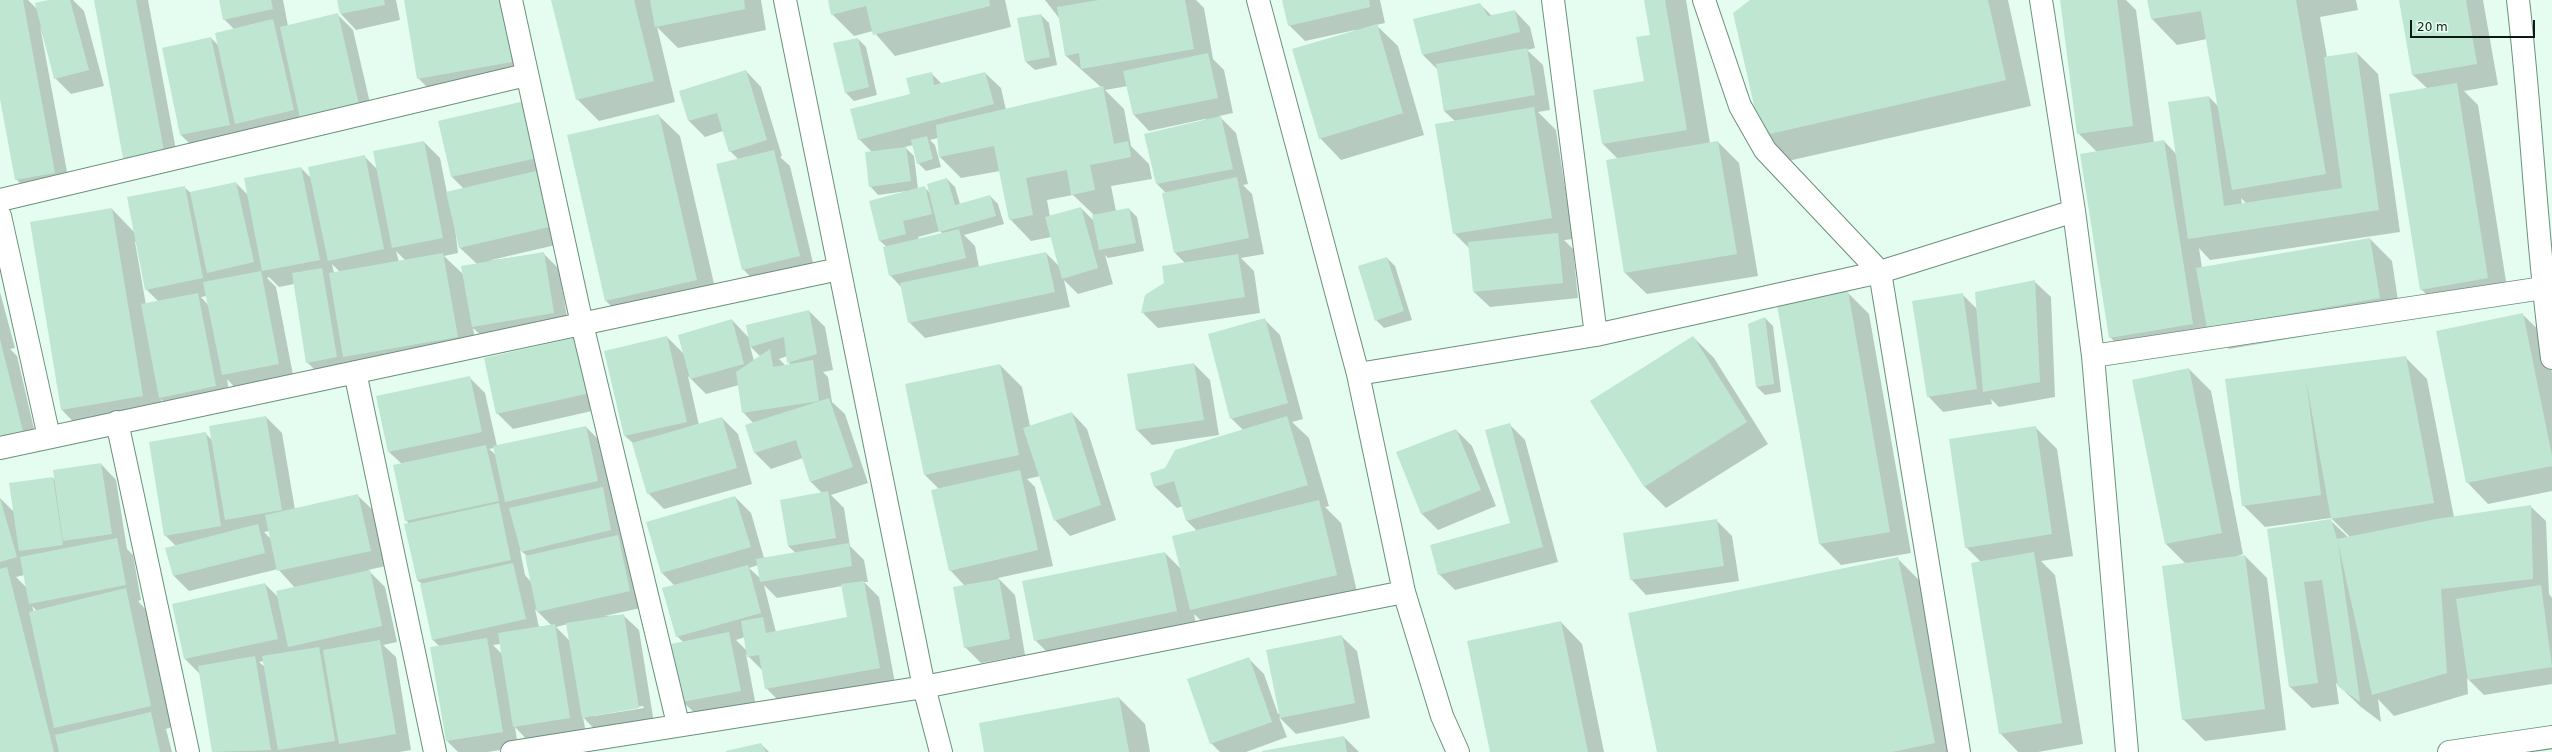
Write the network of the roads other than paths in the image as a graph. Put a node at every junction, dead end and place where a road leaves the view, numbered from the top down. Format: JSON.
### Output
{"nodes":[{"id":1,"x":511,"y":0,"type":"edge"},
{"id":2,"x":785,"y":0,"type":"edge"},
{"id":3,"x":1258,"y":0,"type":"edge"},
{"id":4,"x":1553,"y":0,"type":"edge"},
{"id":5,"x":1704,"y":0,"type":"edge"},
{"id":6,"x":2041,"y":0,"type":"edge"},
{"id":7,"x":2518,"y":0,"type":"edge"},
{"id":8,"x":526,"y":75,"type":"junction"},
{"id":9,"x":0,"y":200,"type":"edge"},
{"id":10,"x":2074,"y":211,"type":"junction"},
{"id":11,"x":0,"y":216,"type":"edge"},
{"id":12,"x":839,"y":269,"type":"junction"},
{"id":13,"x":1880,"y":272,"type":"junction"},
{"id":14,"x":2543,"y":288,"type":"junction"},
{"id":15,"x":582,"y":324,"type":"junction"},
{"id":16,"x":1596,"y":335,"type":"junction"},
{"id":17,"x":2093,"y":356,"type":"junction"},
{"id":18,"x":2552,"y":358,"type":"edge"},
{"id":19,"x":355,"y":372,"type":"junction"},
{"id":20,"x":1358,"y":374,"type":"junction"},
{"id":21,"x":117,"y":422,"type":"junction"},
{"id":22,"x":49,"y":437,"type":"junction"},
{"id":23,"x":0,"y":448,"type":"edge"},
{"id":24,"x":1404,"y":592,"type":"junction"},
{"id":25,"x":924,"y":687,"type":"junction"},
{"id":26,"x":678,"y":724,"type":"junction"},
{"id":27,"x":2552,"y":737,"type":"edge"},
{"id":28,"x":2508,"y":748,"type":"edge"},
{"id":29,"x":188,"y":752,"type":"edge"},
{"id":30,"x":435,"y":752,"type":"edge"},
{"id":31,"x":512,"y":752,"type":"edge"},
{"id":32,"x":942,"y":752,"type":"edge"},
{"id":33,"x":1458,"y":752,"type":"edge"},
{"id":34,"x":1959,"y":752,"type":"edge"},
{"id":35,"x":2127,"y":752,"type":"edge"},
{"id":36,"x":2449,"y":752,"type":"edge"}],
"edges":[{"from":1,"to":8,"type":"street"},
{"from":2,"to":12,"type":"street"},
{"from":3,"to":20,"type":"street"},
{"from":4,"to":16,"type":"street"},
{"from":5,"to":13,"type":"street"},
{"from":6,"to":10,"type":"street"},
{"from":7,"to":14,"type":"street"},
{"from":8,"to":9,"type":"street"},
{"from":8,"to":15,"type":"street"},
{"from":10,"to":13,"type":"street"},
{"from":10,"to":17,"type":"street"},
{"from":11,"to":22,"type":"street"},
{"from":12,"to":15,"type":"street"},
{"from":12,"to":25,"type":"street"},
{"from":13,"to":16,"type":"street"},
{"from":13,"to":34,"type":"street"},
{"from":14,"to":17,"type":"street"},
{"from":14,"to":18,"type":"street"},
{"from":15,"to":19,"type":"street"},
{"from":15,"to":26,"type":"street"},
{"from":16,"to":20,"type":"street"},
{"from":17,"to":35,"type":"street"},
{"from":19,"to":21,"type":"street"},
{"from":19,"to":30,"type":"street"},
{"from":20,"to":24,"type":"street"},
{"from":21,"to":22,"type":"street"},
{"from":21,"to":29,"type":"street"},
{"from":22,"to":23,"type":"street"},
{"from":24,"to":25,"type":"street"},
{"from":24,"to":33,"type":"street"},
{"from":25,"to":26,"type":"street"},
{"from":25,"to":32,"type":"street"},
{"from":26,"to":31,"type":"street"},
{"from":27,"to":28,"type":"street"},
{"from":28,"to":36,"type":"street"}]}
